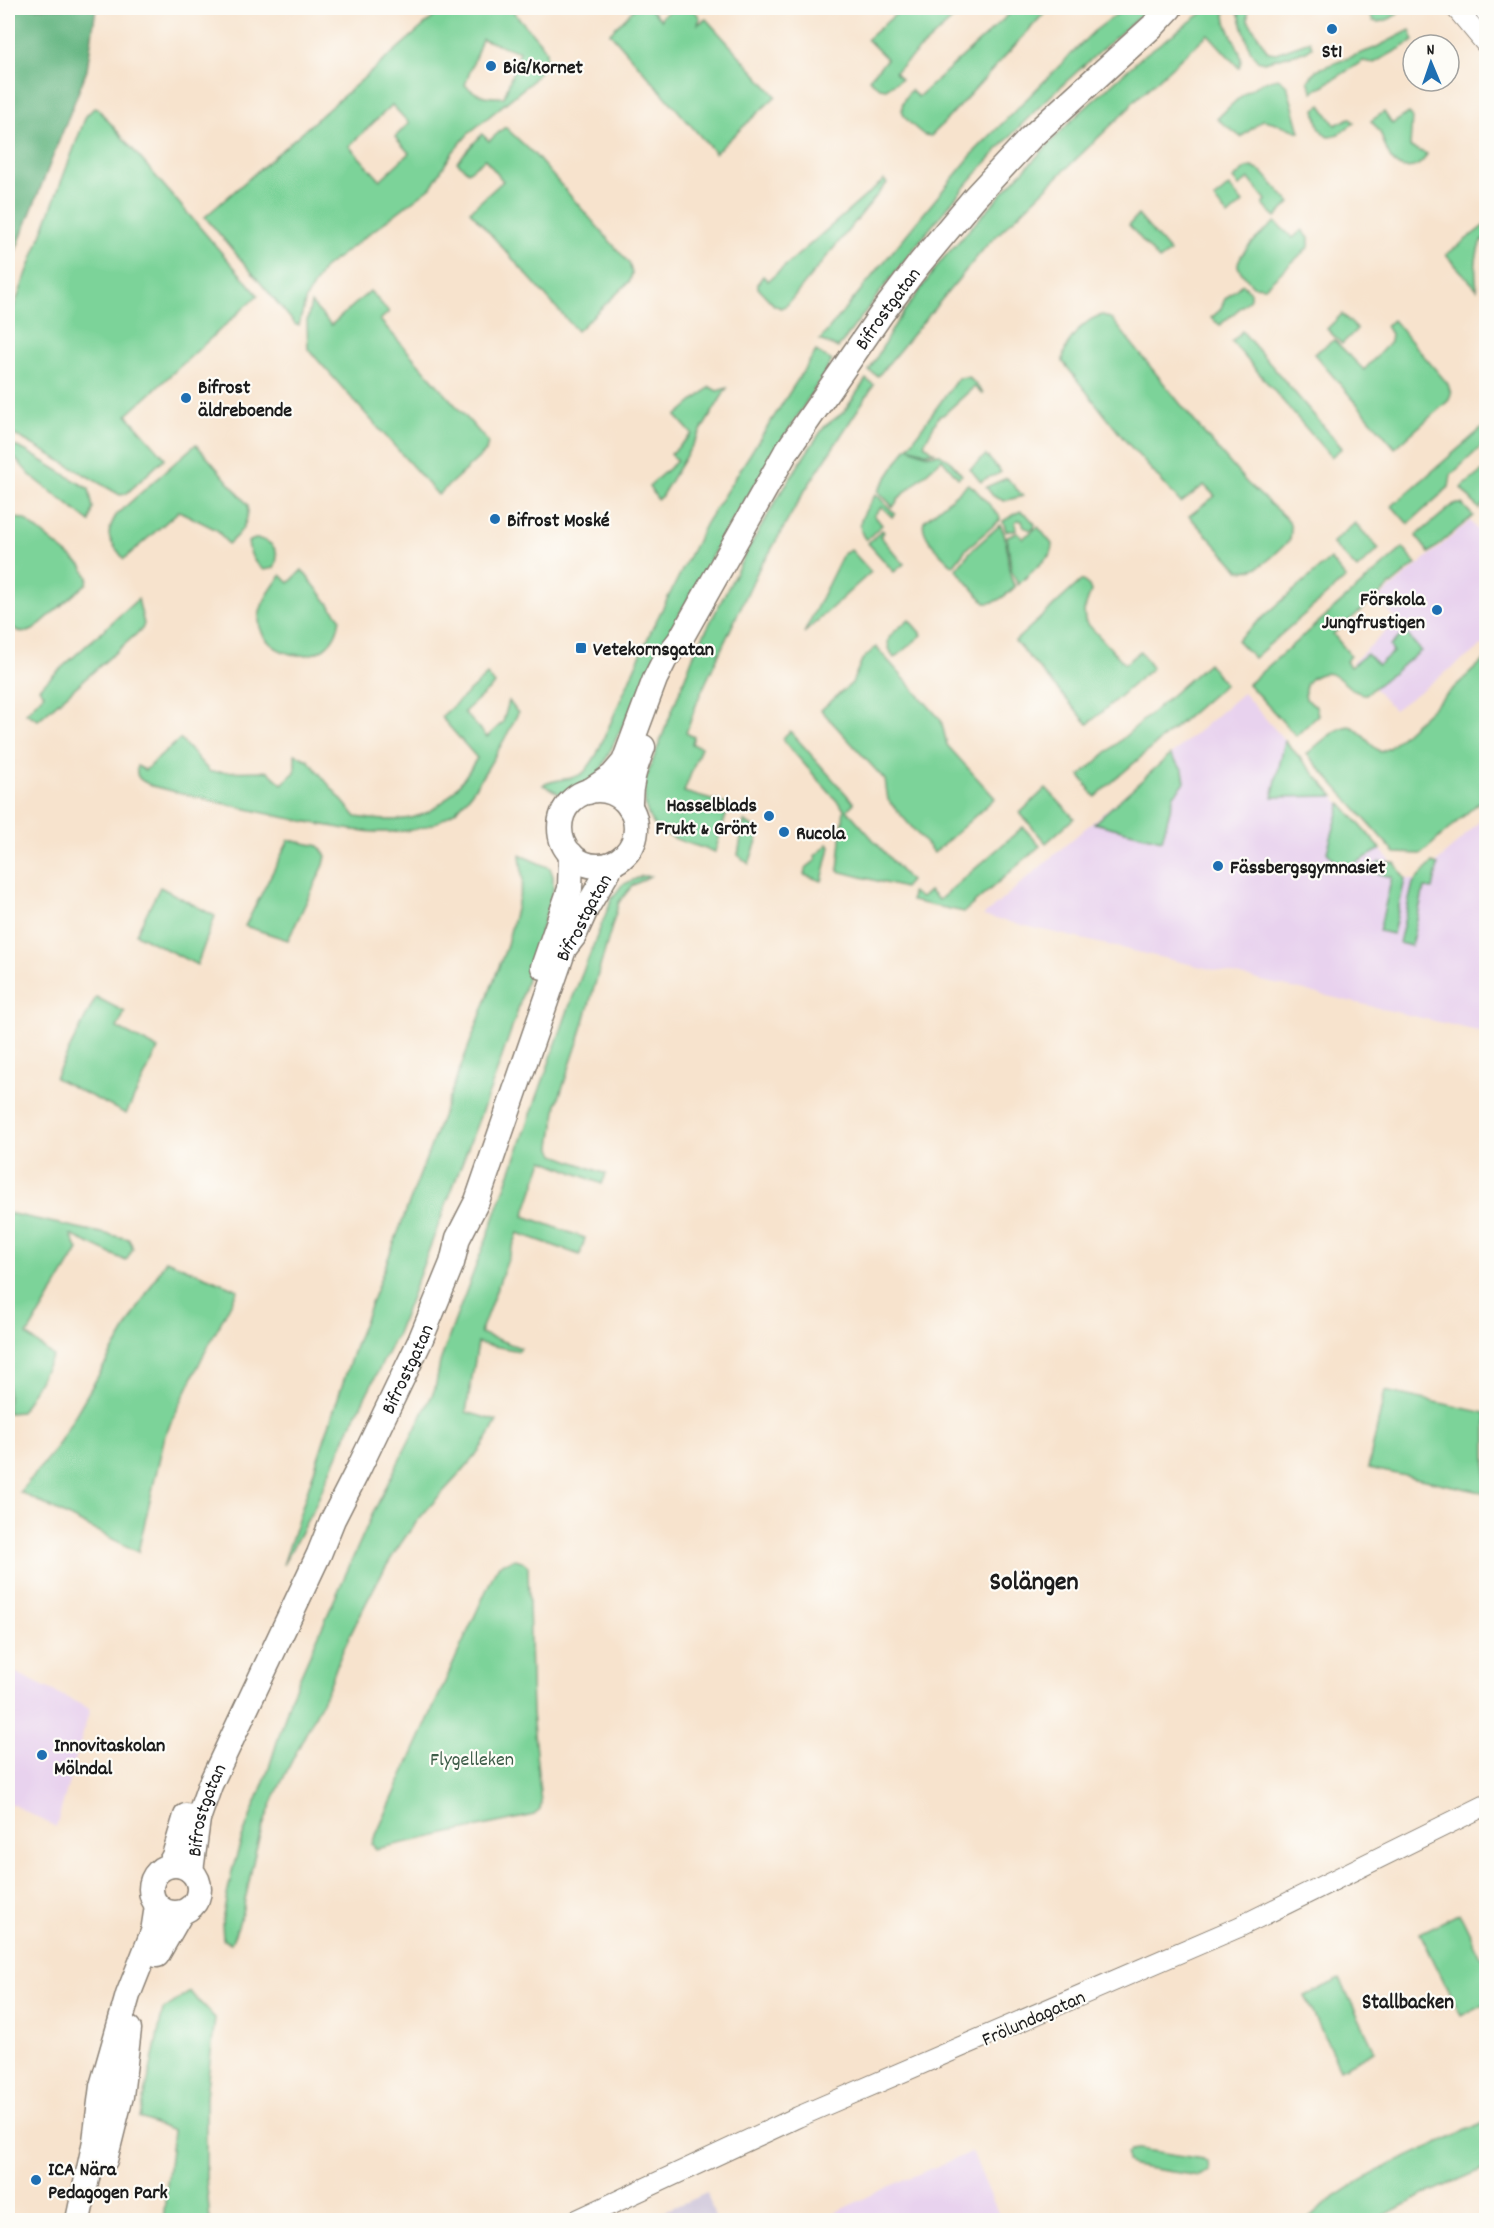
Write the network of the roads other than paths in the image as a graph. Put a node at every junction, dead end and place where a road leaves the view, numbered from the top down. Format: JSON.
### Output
{"nodes":[{"id":1,"x":1187,"y":8,"type":"edge"},
{"id":2,"x":1456,"y":8,"type":"edge"},
{"id":3,"x":1484,"y":8,"type":"edge"},
{"id":4,"x":1486,"y":12,"type":"edge"},
{"id":5,"x":1162,"y":16,"type":"edge"},
{"id":6,"x":1486,"y":44,"type":"edge"},
{"id":7,"x":680,"y":640,"type":"junction"},
{"id":8,"x":588,"y":792,"type":"junction"},
{"id":9,"x":630,"y":807,"type":"junction"},
{"id":10,"x":571,"y":854,"type":"junction"},
{"id":11,"x":613,"y":863,"type":"junction"},
{"id":12,"x":1486,"y":1805,"type":"edge"},
{"id":13,"x":180,"y":1868,"type":"junction"},
{"id":14,"x":158,"y":1906,"type":"junction"},
{"id":15,"x":181,"y":1912,"type":"junction"},
{"id":16,"x":78,"y":2220,"type":"edge"},
{"id":17,"x":91,"y":2220,"type":"edge"},
{"id":18,"x":577,"y":2220,"type":"edge"}],
"edges":[{"from":1,"to":5,"type":"main road","name":"Bifrostgatan"},
{"from":2,"to":6,"type":"street"},
{"from":3,"to":4,"type":"street"},
{"from":5,"to":7,"type":"main road","name":"Bifrostgatan"},
{"from":7,"to":8,"type":"main road","name":"Bifrostgatan"},
{"from":7,"to":9,"type":"main road","name":"Bifrostgatan"},
{"from":8,"to":9,"type":"main road"},
{"from":8,"to":10,"type":"main road","name":"Bifrostgatan"},
{"from":9,"to":11,"type":"main road","name":"Bifrostgatan"},
{"from":10,"to":11,"type":"main road","name":"Bifrostgatan"},
{"from":10,"to":13,"type":"main road","name":"Bifrostgatan"},
{"from":11,"to":13,"type":"main road","name":"Bifrostgatan"},
{"from":12,"to":18,"type":"street","name":"Frölundagatan"},
{"from":13,"to":14,"type":"main road","name":"Bifrostgatan"},
{"from":13,"to":15,"type":"main road","name":"Bifrostgatan"},
{"from":14,"to":15,"type":"main road"},
{"from":14,"to":16,"type":"main road","name":"Bifrostgatan"},
{"from":15,"to":17,"type":"main road","name":"Bifrostgatan"}]}
